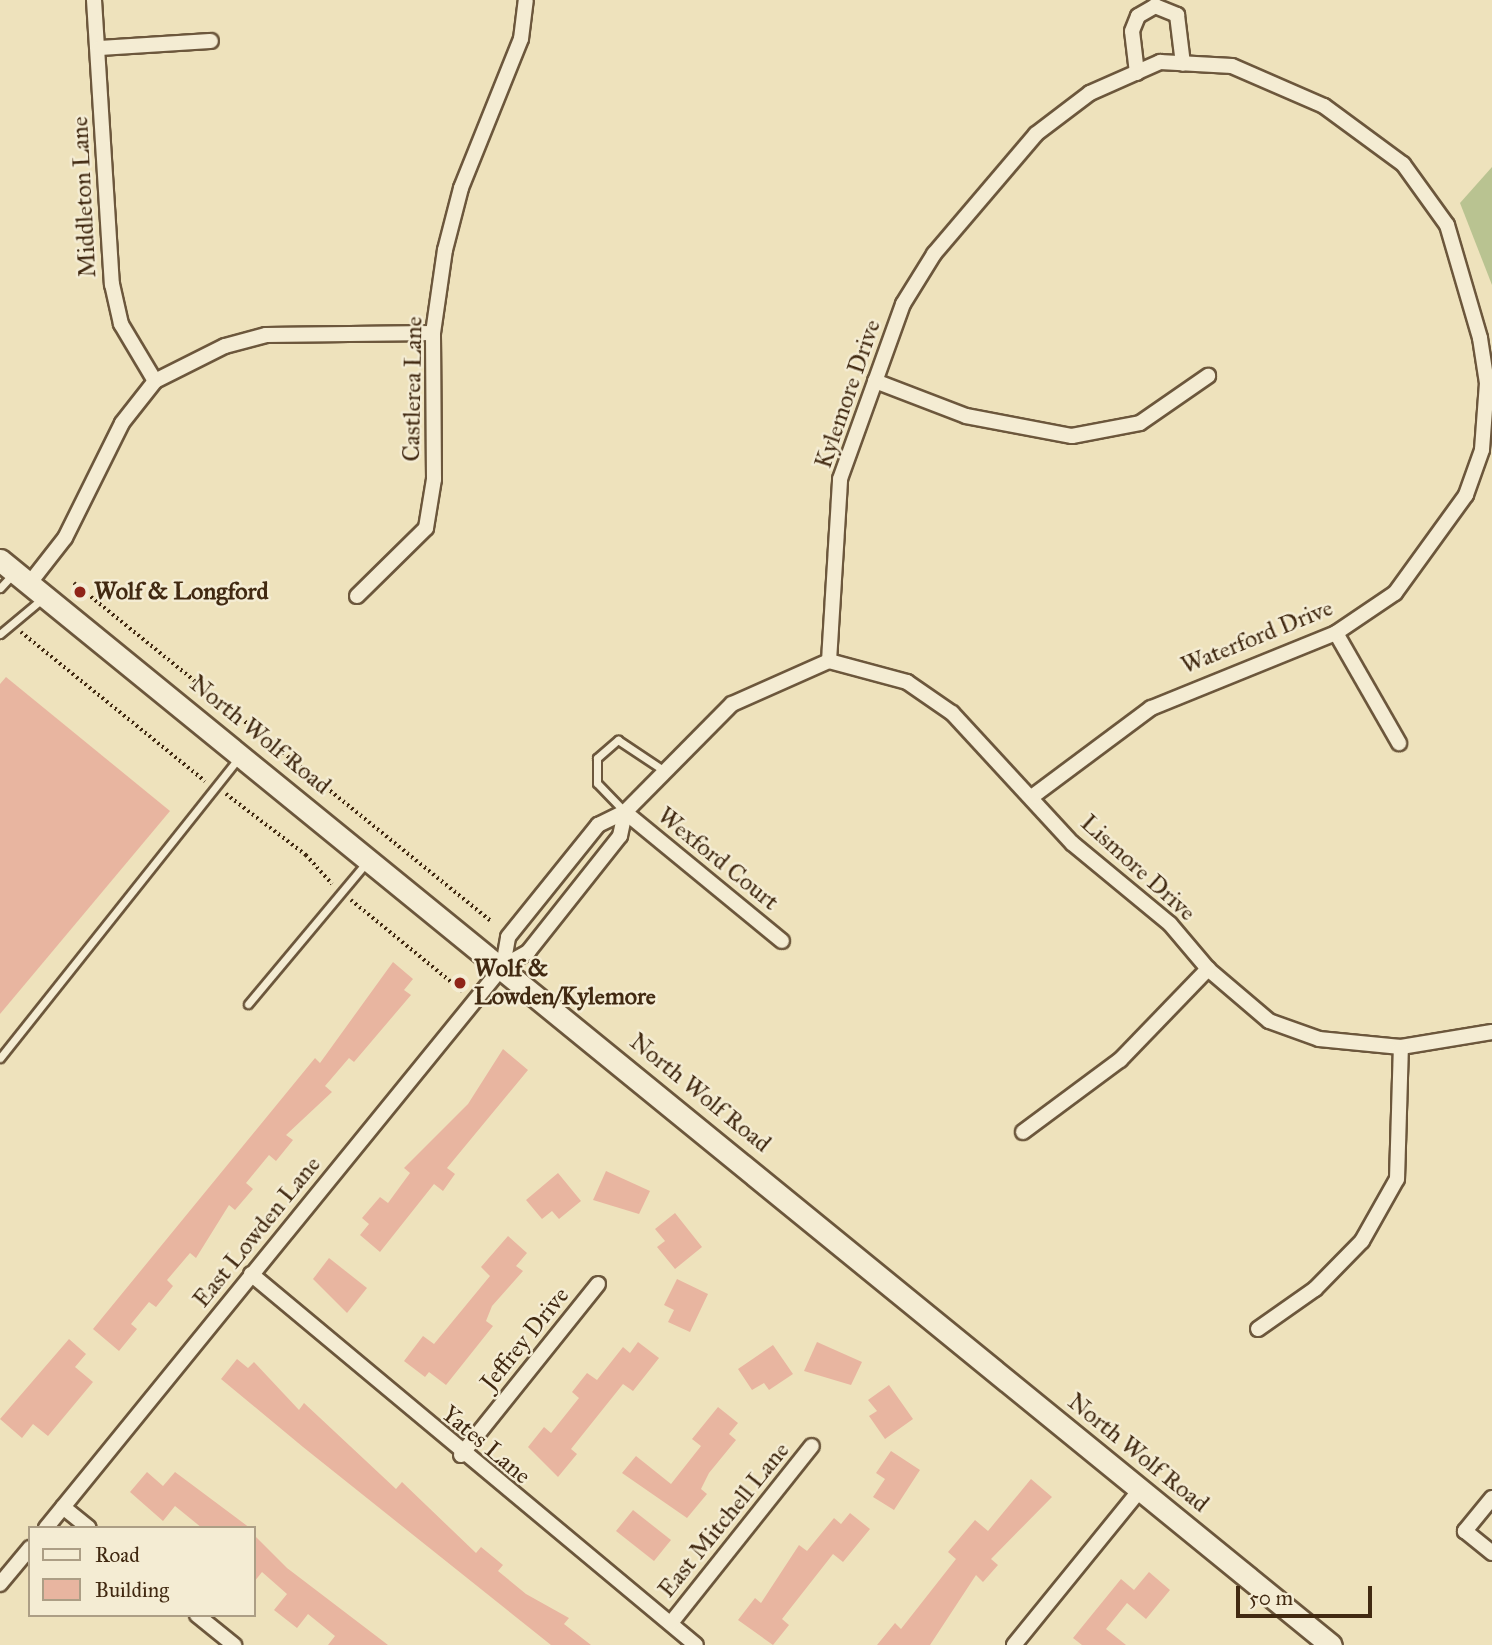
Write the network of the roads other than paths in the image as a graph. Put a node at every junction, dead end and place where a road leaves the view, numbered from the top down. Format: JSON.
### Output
{"nodes":[{"id":1,"x":94,"y":0,"type":"edge"},
{"id":2,"x":526,"y":0,"type":"edge"},
{"id":3,"x":211,"y":41,"type":"dead end"},
{"id":4,"x":99,"y":48,"type":"junction"},
{"id":5,"x":1183,"y":64,"type":"junction"},
{"id":6,"x":1137,"y":73,"type":"junction"},
{"id":7,"x":433,"y":333,"type":"junction"},
{"id":8,"x":1208,"y":376,"type":"dead end"},
{"id":9,"x":155,"y":381,"type":"junction"},
{"id":10,"x":875,"y":381,"type":"junction"},
{"id":11,"x":1487,"y":451,"type":"edge"},
{"id":12,"x":18,"y":580,"type":"edge"},
{"id":13,"x":357,"y":596,"type":"dead end"},
{"id":14,"x":1336,"y":633,"type":"junction"},
{"id":15,"x":0,"y":634,"type":"edge"},
{"id":16,"x":829,"y":662,"type":"junction"},
{"id":17,"x":1399,"y":743,"type":"dead end"},
{"id":18,"x":243,"y":753,"type":"junction"},
{"id":19,"x":666,"y":772,"type":"junction"},
{"id":20,"x":1033,"y":796,"type":"junction"},
{"id":21,"x":625,"y":812,"type":"junction"},
{"id":22,"x":371,"y":857,"type":"junction"},
{"id":23,"x":782,"y":941,"type":"dead end"},
{"id":24,"x":503,"y":966,"type":"junction"},
{"id":25,"x":1208,"y":969,"type":"junction"},
{"id":26,"x":248,"y":1004,"type":"dead end"},
{"id":27,"x":1492,"y":1032,"type":"edge"},
{"id":28,"x":1402,"y":1047,"type":"junction"},
{"id":29,"x":0,"y":1058,"type":"edge"},
{"id":30,"x":1023,"y":1132,"type":"dead end"},
{"id":31,"x":251,"y":1274,"type":"junction"},
{"id":32,"x":598,"y":1284,"type":"dead end"},
{"id":33,"x":1258,"y":1329,"type":"dead end"},
{"id":34,"x":812,"y":1446,"type":"dead end"},
{"id":35,"x":461,"y":1455,"type":"junction"},
{"id":36,"x":1142,"y":1489,"type":"junction"},
{"id":37,"x":1492,"y":1498,"type":"edge"},
{"id":38,"x":63,"y":1507,"type":"junction"},
{"id":39,"x":48,"y":1526,"type":"edge"},
{"id":40,"x":87,"y":1526,"type":"edge"},
{"id":41,"x":28,"y":1550,"type":"edge"},
{"id":42,"x":1492,"y":1553,"type":"edge"},
{"id":43,"x":0,"y":1584,"type":"edge"},
{"id":44,"x":199,"y":1617,"type":"edge"},
{"id":45,"x":671,"y":1623,"type":"junction"},
{"id":46,"x":234,"y":1645,"type":"edge"},
{"id":47,"x":696,"y":1645,"type":"edge"},
{"id":48,"x":1014,"y":1645,"type":"edge"},
{"id":49,"x":1331,"y":1645,"type":"edge"}],
"edges":[{"from":1,"to":4,"type":"street","name":"Middleton Lane"},
{"from":2,"to":7,"type":"street","name":"Castlerea Lane"},
{"from":3,"to":4,"type":"street"},
{"from":4,"to":9,"type":"street","name":"Middleton Lane"},
{"from":5,"to":6,"type":"street","name":"Kylemore Drive"},
{"from":5,"to":6,"type":"street"},
{"from":5,"to":11,"type":"street","name":"Kylemore Drive"},
{"from":6,"to":10,"type":"street","name":"Kylemore Drive"},
{"from":7,"to":9,"type":"street"},
{"from":7,"to":13,"type":"street","name":"Castlerea Lane"},
{"from":8,"to":10,"type":"street"},
{"from":9,"to":12,"type":"street"},
{"from":10,"to":16,"type":"street","name":"Kylemore Drive"},
{"from":11,"to":14,"type":"street","name":"Waterford Drive"},
{"from":12,"to":15,"type":"lane"},
{"from":12,"to":18,"type":"main road","name":"North Wolf Road"},
{"from":14,"to":17,"type":"street"},
{"from":14,"to":20,"type":"street","name":"Waterford Drive"},
{"from":16,"to":19,"type":"street"},
{"from":16,"to":20,"type":"street","name":"Lismore Drive"},
{"from":18,"to":22,"type":"main road","name":"North Wolf Road"},
{"from":18,"to":29,"type":"lane"},
{"from":19,"to":21,"type":"street"},
{"from":19,"to":21,"type":"lane"},
{"from":20,"to":25,"type":"street","name":"Lismore Drive"},
{"from":21,"to":23,"type":"street","name":"Wexford Court"},
{"from":21,"to":24,"type":"street"},
{"from":21,"to":24,"type":"street"},
{"from":22,"to":24,"type":"main road","name":"North Wolf Road"},
{"from":22,"to":26,"type":"lane"},
{"from":24,"to":31,"type":"street","name":"East Lowden Lane"},
{"from":24,"to":36,"type":"main road","name":"North Wolf Road"},
{"from":25,"to":28,"type":"street","name":"Lismore Drive"},
{"from":25,"to":30,"type":"street"},
{"from":27,"to":28,"type":"street","name":"Lismore Drive"},
{"from":28,"to":33,"type":"street"},
{"from":31,"to":35,"type":"street","name":"Yates Lane"},
{"from":31,"to":38,"type":"street","name":"East Lowden Lane"},
{"from":32,"to":35,"type":"street","name":"Jeffrey Drive"},
{"from":34,"to":45,"type":"street","name":"East Mitchell Lane"},
{"from":35,"to":45,"type":"street","name":"Yates Lane"},
{"from":36,"to":48,"type":"street"},
{"from":36,"to":49,"type":"main road","name":"North Wolf Road"},
{"from":37,"to":42,"type":"street"},
{"from":38,"to":39,"type":"street","name":"East Lowden Lane"},
{"from":38,"to":40,"type":"street"},
{"from":41,"to":43,"type":"street"},
{"from":44,"to":46,"type":"street"},
{"from":45,"to":47,"type":"street","name":"Yates Lane"}]}
